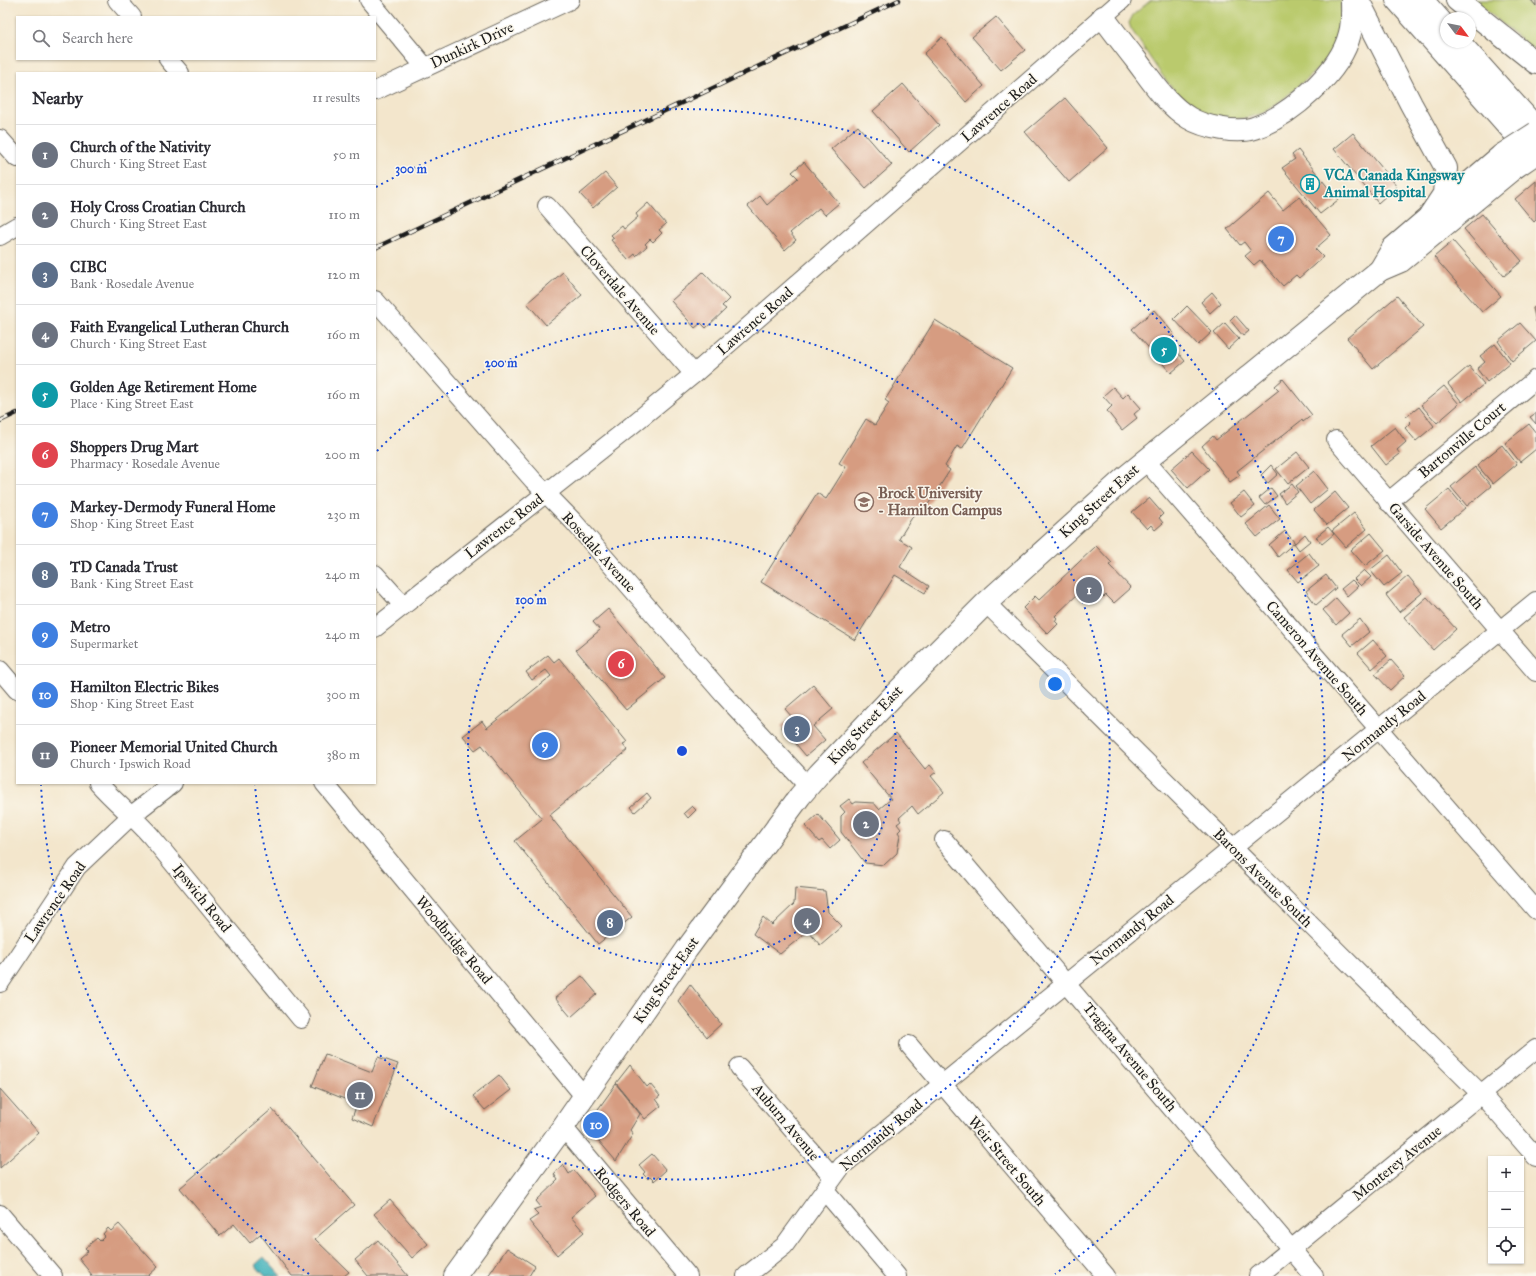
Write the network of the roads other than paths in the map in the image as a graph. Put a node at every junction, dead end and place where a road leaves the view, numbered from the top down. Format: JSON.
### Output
{"nodes":[{"id":1,"x":117,"y":0,"type":"edge"},
{"id":2,"x":370,"y":0,"type":"edge"},
{"id":3,"x":570,"y":0,"type":"edge"},
{"id":4,"x":1122,"y":0,"type":"edge"},
{"id":5,"x":1352,"y":0,"type":"edge"},
{"id":6,"x":1358,"y":0,"type":"edge"},
{"id":7,"x":1397,"y":0,"type":"edge"},
{"id":8,"x":1422,"y":0,"type":"edge"},
{"id":9,"x":1457,"y":0,"type":"edge"},
{"id":10,"x":131,"y":16,"type":"edge"},
{"id":11,"x":1103,"y":18,"type":"junction"},
{"id":12,"x":1440,"y":20,"type":"edge"},
{"id":13,"x":1464,"y":48,"type":"edge"},
{"id":14,"x":169,"y":60,"type":"edge"},
{"id":15,"x":1536,"y":62,"type":"edge"},
{"id":16,"x":425,"y":67,"type":"junction"},
{"id":17,"x":179,"y":72,"type":"edge"},
{"id":18,"x":376,"y":91,"type":"edge"},
{"id":19,"x":1536,"y":128,"type":"edge"},
{"id":20,"x":1536,"y":133,"type":"edge"},
{"id":21,"x":0,"y":139,"type":"edge"},
{"id":22,"x":1536,"y":154,"type":"edge"},
{"id":23,"x":16,"y":157,"type":"edge"},
{"id":24,"x":1536,"y":158,"type":"edge"},
{"id":25,"x":1508,"y":161,"type":"junction"},
{"id":26,"x":547,"y":206,"type":"dead end"},
{"id":27,"x":1430,"y":215,"type":"junction"},
{"id":28,"x":16,"y":227,"type":"edge"},
{"id":29,"x":0,"y":236,"type":"edge"},
{"id":30,"x":1380,"y":270,"type":"junction"},
{"id":31,"x":376,"y":301,"type":"edge"},
{"id":32,"x":694,"y":374,"type":"junction"},
{"id":33,"x":1536,"y":379,"type":"edge"},
{"id":34,"x":1336,"y":440,"type":"dead end"},
{"id":35,"x":1145,"y":460,"type":"junction"},
{"id":36,"x":545,"y":494,"type":"junction"},
{"id":37,"x":1388,"y":502,"type":"junction"},
{"id":38,"x":376,"y":575,"type":"edge"},
{"id":39,"x":1536,"y":601,"type":"edge"},
{"id":40,"x":986,"y":603,"type":"junction"},
{"id":41,"x":403,"y":606,"type":"junction"},
{"id":42,"x":376,"y":627,"type":"edge"},
{"id":43,"x":1500,"y":631,"type":"junction"},
{"id":44,"x":0,"y":670,"type":"edge"},
{"id":45,"x":1536,"y":672,"type":"edge"},
{"id":46,"x":16,"y":689,"type":"edge"},
{"id":47,"x":1380,"y":730,"type":"junction"},
{"id":48,"x":99,"y":784,"type":"edge"},
{"id":49,"x":172,"y":784,"type":"edge"},
{"id":50,"x":325,"y":784,"type":"edge"},
{"id":51,"x":808,"y":786,"type":"junction"},
{"id":52,"x":132,"y":815,"type":"junction"},
{"id":53,"x":944,"y":840,"type":"dead end"},
{"id":54,"x":1234,"y":848,"type":"junction"},
{"id":55,"x":1536,"y":910,"type":"edge"},
{"id":56,"x":3,"y":970,"type":"edge"},
{"id":57,"x":1067,"y":983,"type":"junction"},
{"id":58,"x":300,"y":1019,"type":"dead end"},
{"id":59,"x":909,"y":1045,"type":"dead end"},
{"id":60,"x":1536,"y":1049,"type":"edge"},
{"id":61,"x":739,"y":1067,"type":"dead end"},
{"id":62,"x":942,"y":1084,"type":"junction"},
{"id":63,"x":1481,"y":1094,"type":"junction"},
{"id":64,"x":584,"y":1096,"type":"junction"},
{"id":65,"x":562,"y":1127,"type":"junction"},
{"id":66,"x":1536,"y":1157,"type":"edge"},
{"id":67,"x":829,"y":1184,"type":"junction"},
{"id":68,"x":0,"y":1214,"type":"edge"},
{"id":69,"x":1292,"y":1249,"type":"junction"},
{"id":70,"x":53,"y":1276,"type":"edge"},
{"id":71,"x":455,"y":1276,"type":"edge"},
{"id":72,"x":688,"y":1276,"type":"edge"},
{"id":73,"x":746,"y":1276,"type":"edge"},
{"id":74,"x":897,"y":1276,"type":"edge"},
{"id":75,"x":1106,"y":1276,"type":"edge"},
{"id":76,"x":1258,"y":1276,"type":"edge"},
{"id":77,"x":1314,"y":1276,"type":"edge"}],
"edges":[{"from":1,"to":10,"type":"street"},
{"from":2,"to":16,"type":"street"},
{"from":3,"to":16,"type":"street","name":"Dunkirk Drive"},
{"from":4,"to":11,"type":"street","name":"Lawrence Road"},
{"from":5,"to":11,"type":"main road"},
{"from":6,"to":27,"type":"main road"},
{"from":7,"to":24,"type":"main road"},
{"from":8,"to":12,"type":"main road"},
{"from":9,"to":15,"type":"main road"},
{"from":11,"to":32,"type":"street","name":"Lawrence Road"},
{"from":13,"to":19,"type":"main road"},
{"from":14,"to":17,"type":"street"},
{"from":16,"to":18,"type":"street","name":"Dunkirk Drive"},
{"from":20,"to":25,"type":"main road","name":"King Street East","bridge":true},
{"from":21,"to":23,"type":"street"},
{"from":22,"to":25,"type":"main road","name":"King Street East","bridge":true},
{"from":25,"to":27,"type":"main road","name":"King Street East"},
{"from":25,"to":30,"type":"main road","name":"King Street East"},
{"from":26,"to":32,"type":"street","name":"Cloverdale Avenue"},
{"from":27,"to":30,"type":"main road","name":"King Street East"},
{"from":28,"to":29,"type":"street"},
{"from":30,"to":35,"type":"main road","name":"King Street East"},
{"from":31,"to":36,"type":"street","name":"Rosedale Avenue"},
{"from":32,"to":36,"type":"street","name":"Lawrence Road"},
{"from":33,"to":37,"type":"street","name":"Bartonville Court"},
{"from":34,"to":37,"type":"street","name":"Garside Avenue South"},
{"from":35,"to":40,"type":"main road","name":"King Street East"},
{"from":35,"to":47,"type":"street","name":"Cameron Avenue South"},
{"from":36,"to":41,"type":"street","name":"Lawrence Road"},
{"from":36,"to":51,"type":"street","name":"Rosedale Avenue"},
{"from":37,"to":43,"type":"street","name":"Garside Avenue South"},
{"from":38,"to":41,"type":"street"},
{"from":39,"to":43,"type":"street","name":"Normandy Road"},
{"from":40,"to":51,"type":"main road","name":"King Street East"},
{"from":40,"to":54,"type":"street","name":"Barons Avenue South"},
{"from":41,"to":42,"type":"street","name":"Lawrence Road"},
{"from":43,"to":45,"type":"street","name":"Garside Avenue South"},
{"from":43,"to":47,"type":"street","name":"Normandy Road"},
{"from":44,"to":46,"type":"street"},
{"from":47,"to":54,"type":"street","name":"Normandy Road"},
{"from":47,"to":55,"type":"street","name":"Cameron Avenue South"},
{"from":48,"to":52,"type":"street","name":"Ipswich Road"},
{"from":49,"to":52,"type":"street","name":"Lawrence Road"},
{"from":50,"to":64,"type":"street","name":"Woodbridge Road"},
{"from":51,"to":64,"type":"main road","name":"King Street East"},
{"from":52,"to":56,"type":"street","name":"Lawrence Road"},
{"from":52,"to":58,"type":"street","name":"Ipswich Road"},
{"from":53,"to":57,"type":"street","name":"Tragina Avenue South"},
{"from":54,"to":57,"type":"street","name":"Normandy Road"},
{"from":54,"to":63,"type":"street","name":"Barons Avenue South"},
{"from":57,"to":62,"type":"street","name":"Normandy Road"},
{"from":57,"to":69,"type":"street","name":"Tragina Avenue South"},
{"from":59,"to":62,"type":"street","name":"Weir Street South"},
{"from":60,"to":63,"type":"street","name":"Monterey Avenue"},
{"from":61,"to":67,"type":"street","name":"Auburn Avenue"},
{"from":62,"to":67,"type":"street","name":"Normandy Road"},
{"from":62,"to":75,"type":"street","name":"Weir Street South"},
{"from":63,"to":66,"type":"street","name":"Barons Avenue South"},
{"from":63,"to":69,"type":"street","name":"Monterey Avenue"},
{"from":64,"to":65,"type":"main road","name":"King Street East"},
{"from":65,"to":71,"type":"main road","name":"King Street East"},
{"from":65,"to":72,"type":"street","name":"Rodgers Road"},
{"from":67,"to":73,"type":"street","name":"Normandy Road"},
{"from":67,"to":74,"type":"street","name":"Auburn Avenue"},
{"from":68,"to":70,"type":"street"},
{"from":69,"to":76,"type":"street","name":"Monterey Avenue"},
{"from":69,"to":77,"type":"street","name":"Tragina Avenue South"}]}
